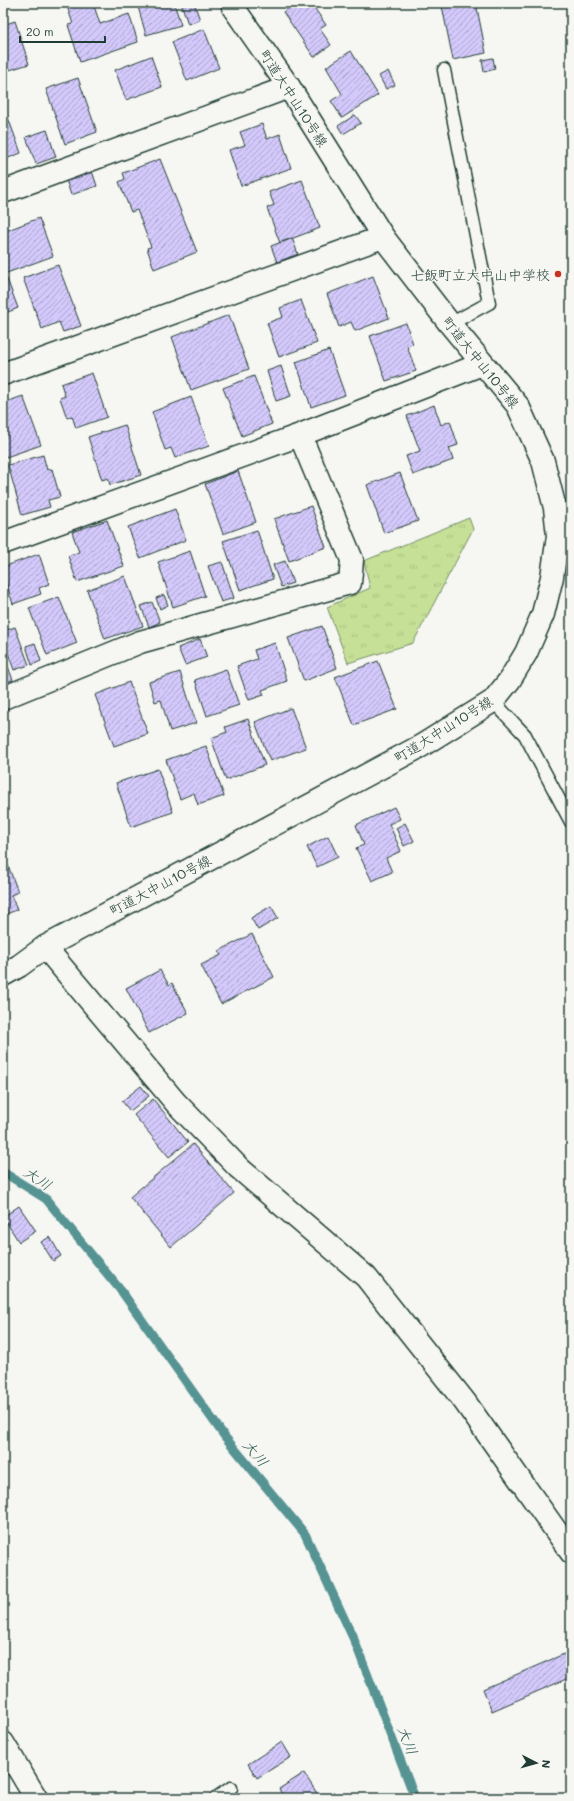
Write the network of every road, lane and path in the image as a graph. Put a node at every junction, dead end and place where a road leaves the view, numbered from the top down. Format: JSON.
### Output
{"nodes":[{"id":1,"x":233,"y":4,"type":"edge"},
{"id":2,"x":444,"y":70,"type":"dead end"},
{"id":3,"x":289,"y":87,"type":"junction"},
{"id":4,"x":3,"y":192,"type":"edge"},
{"id":5,"x":383,"y":237,"type":"junction"},
{"id":6,"x":450,"y":324,"type":"junction"},
{"id":7,"x":482,"y":364,"type":"junction"},
{"id":8,"x":3,"y":374,"type":"edge"},
{"id":9,"x":300,"y":435,"type":"junction"},
{"id":10,"x":564,"y":538,"type":"edge"},
{"id":11,"x":3,"y":543,"type":"edge"},
{"id":12,"x":3,"y":698,"type":"edge"},
{"id":13,"x":493,"y":701,"type":"junction"},
{"id":14,"x":571,"y":822,"type":"edge"},
{"id":15,"x":44,"y":947,"type":"junction"},
{"id":16,"x":3,"y":975,"type":"edge"},
{"id":17,"x":571,"y":1552,"type":"edge"},
{"id":18,"x":3,"y":1743,"type":"edge"},
{"id":19,"x":231,"y":1788,"type":"dead end"},
{"id":20,"x":36,"y":1798,"type":"edge"},
{"id":21,"x":216,"y":1798,"type":"edge"}],
"edges":[{"from":1,"to":3,"type":"street","name":"町道大中山10号線"},
{"from":2,"to":6,"type":"lane"},
{"from":3,"to":4,"type":"street"},
{"from":3,"to":5,"type":"street","name":"町道大中山10号線"},
{"from":5,"to":6,"type":"street","name":"町道大中山10号線"},
{"from":5,"to":8,"type":"street"},
{"from":6,"to":7,"type":"street","name":"町道大中山10号線"},
{"from":7,"to":9,"type":"street"},
{"from":7,"to":10,"type":"street","name":"町道大中山10号線"},
{"from":9,"to":11,"type":"street"},
{"from":9,"to":12,"type":"street"},
{"from":10,"to":13,"type":"street","name":"町道大中山10号線"},
{"from":13,"to":14,"type":"lane"},
{"from":13,"to":15,"type":"street","name":"町道大中山10号線"},
{"from":15,"to":16,"type":"street","name":"町道大中山10号線"},
{"from":15,"to":17,"type":"street"},
{"from":18,"to":20,"type":"street"},
{"from":19,"to":21,"type":"lane"}]}
